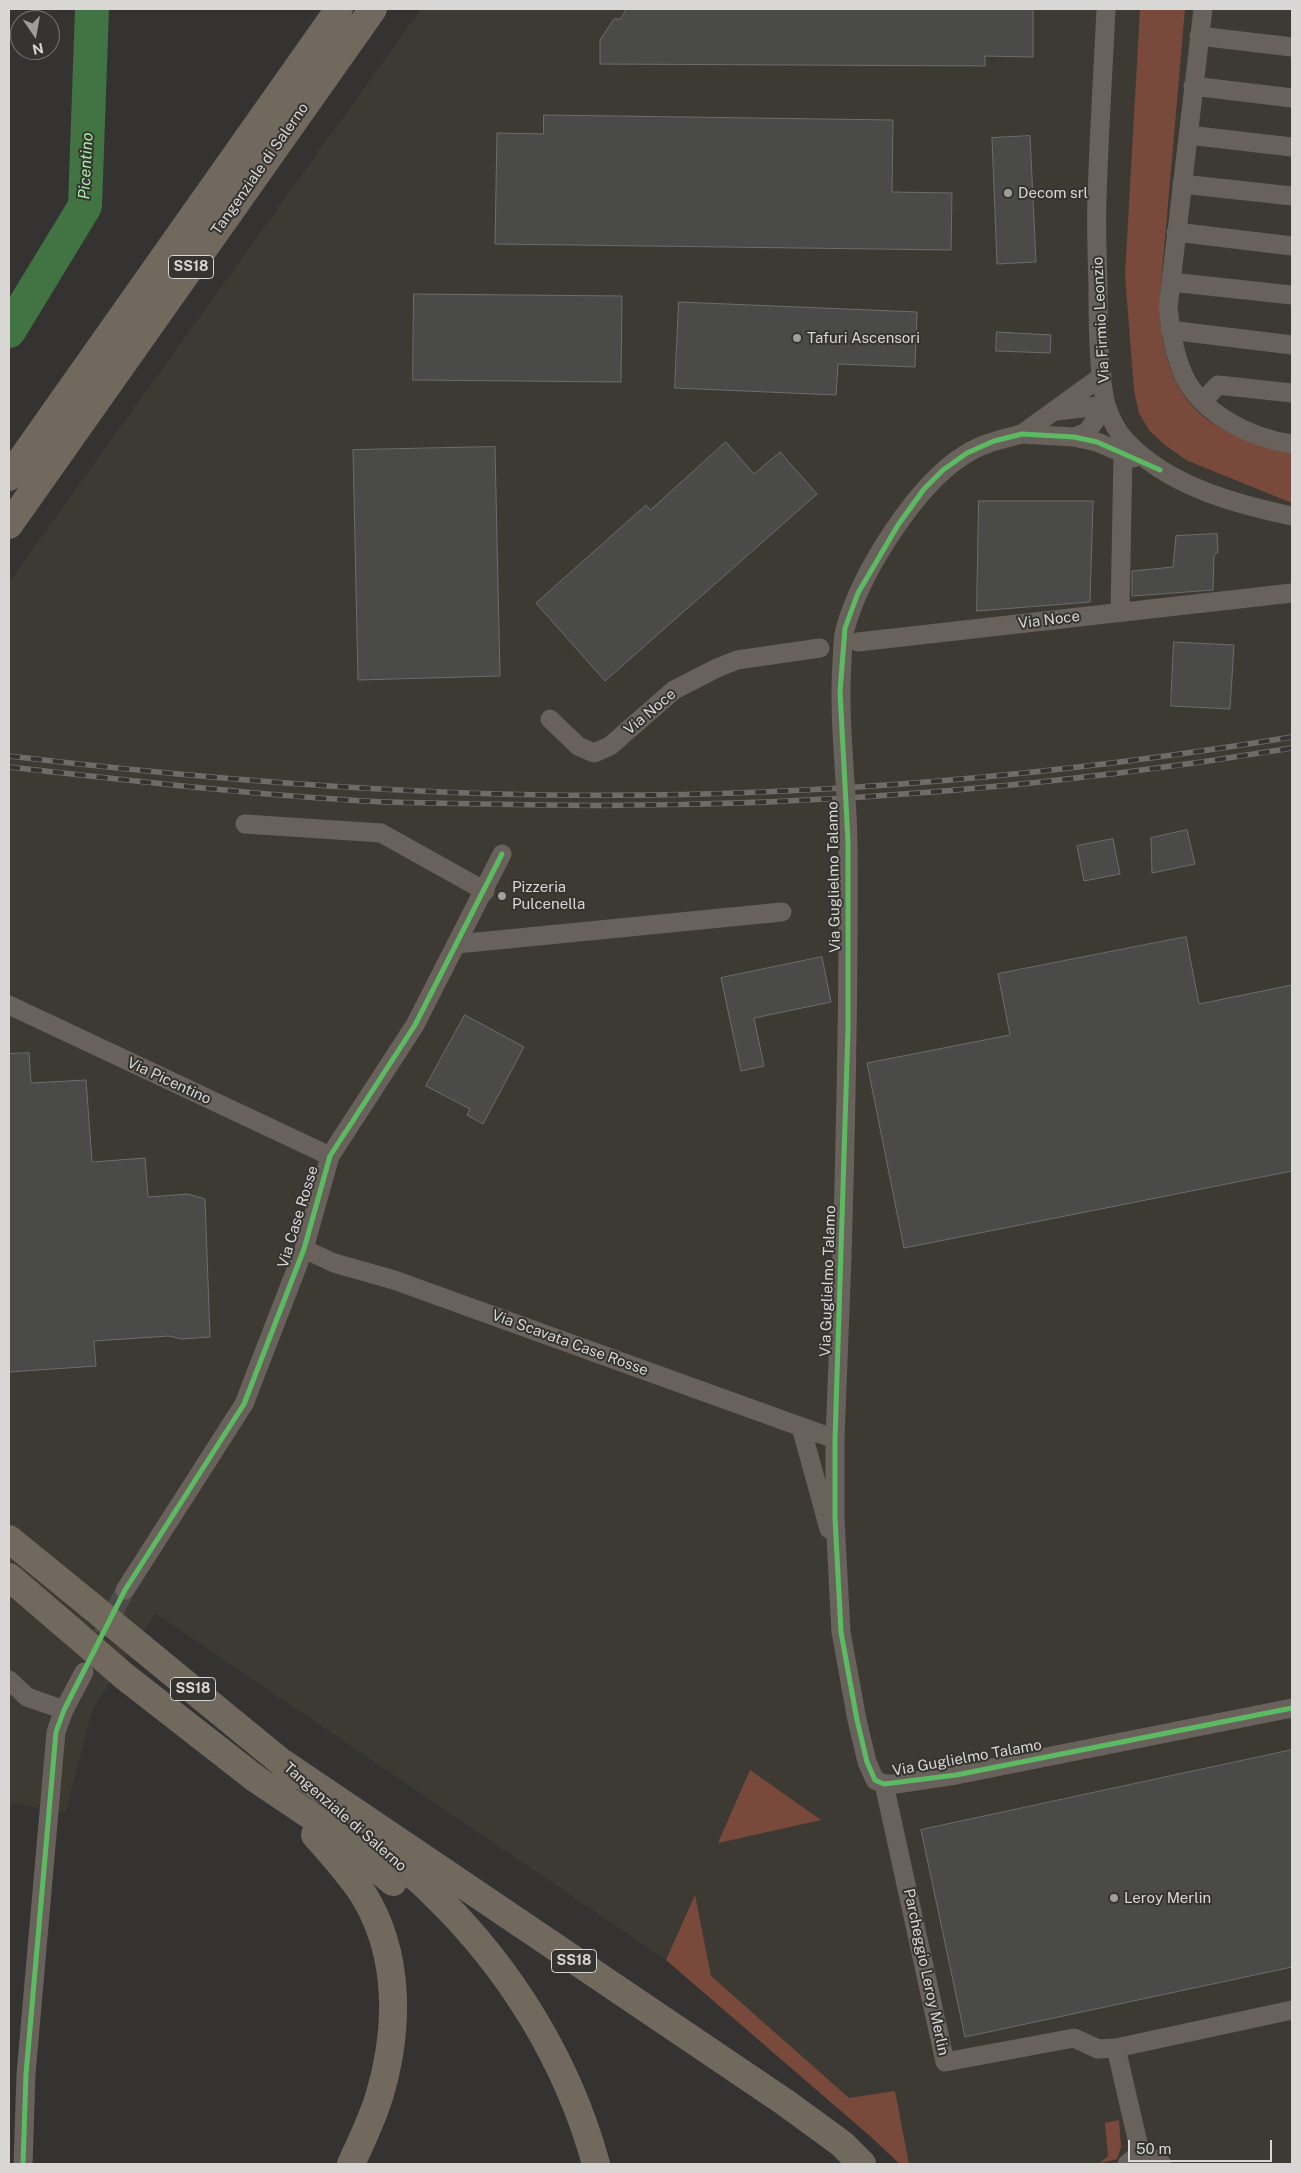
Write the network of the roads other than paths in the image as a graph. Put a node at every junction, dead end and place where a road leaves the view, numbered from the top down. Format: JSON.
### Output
{"nodes":[{"id":1,"x":339,"y":9,"type":"edge"},
{"id":2,"x":374,"y":9,"type":"edge"},
{"id":3,"x":1106,"y":9,"type":"edge"},
{"id":4,"x":1203,"y":9,"type":"edge"},
{"id":5,"x":1200,"y":36,"type":"junction"},
{"id":6,"x":1292,"y":47,"type":"edge"},
{"id":7,"x":1194,"y":86,"type":"junction"},
{"id":8,"x":1292,"y":98,"type":"edge"},
{"id":9,"x":1188,"y":135,"type":"junction"},
{"id":10,"x":1292,"y":147,"type":"edge"},
{"id":11,"x":1182,"y":184,"type":"junction"},
{"id":12,"x":1292,"y":196,"type":"edge"},
{"id":13,"x":1176,"y":232,"type":"junction"},
{"id":14,"x":1292,"y":246,"type":"edge"},
{"id":15,"x":1171,"y":282,"type":"junction"},
{"id":16,"x":1292,"y":295,"type":"edge"},
{"id":17,"x":1170,"y":330,"type":"junction"},
{"id":18,"x":1292,"y":344,"type":"edge"},
{"id":19,"x":1102,"y":376,"type":"junction"},
{"id":20,"x":1292,"y":394,"type":"edge"},
{"id":21,"x":1203,"y":401,"type":"junction"},
{"id":22,"x":1106,"y":405,"type":"junction"},
{"id":23,"x":1056,"y":411,"type":"junction"},
{"id":24,"x":1022,"y":434,"type":"junction"},
{"id":25,"x":1074,"y":437,"type":"junction"},
{"id":26,"x":1292,"y":444,"type":"edge"},
{"id":27,"x":1123,"y":454,"type":"junction"},
{"id":28,"x":1160,"y":470,"type":"junction"},
{"id":29,"x":9,"y":477,"type":"edge"},
{"id":30,"x":1292,"y":516,"type":"edge"},
{"id":31,"x":9,"y":525,"type":"edge"},
{"id":32,"x":1292,"y":593,"type":"edge"},
{"id":33,"x":1120,"y":612,"type":"junction"},
{"id":34,"x":858,"y":642,"type":"dead end"},
{"id":35,"x":820,"y":648,"type":"dead end"},
{"id":36,"x":550,"y":719,"type":"dead end"},
{"id":37,"x":245,"y":824,"type":"dead end"},
{"id":38,"x":502,"y":854,"type":"dead end"},
{"id":39,"x":485,"y":890,"type":"junction"},
{"id":40,"x":782,"y":912,"type":"dead end"},
{"id":41,"x":457,"y":944,"type":"junction"},
{"id":42,"x":9,"y":1005,"type":"edge"},
{"id":43,"x":330,"y":1156,"type":"junction"},
{"id":44,"x":304,"y":1250,"type":"junction"},
{"id":45,"x":801,"y":1427,"type":"junction"},
{"id":46,"x":835,"y":1439,"type":"junction"},
{"id":47,"x":9,"y":1539,"type":"edge"},
{"id":48,"x":837,"y":1559,"type":"junction"},
{"id":49,"x":9,"y":1577,"type":"edge"},
{"id":50,"x":125,"y":1590,"type":"tunnel mouth"},
{"id":51,"x":84,"y":1672,"type":"tunnel mouth"},
{"id":52,"x":9,"y":1680,"type":"edge"},
{"id":53,"x":1292,"y":1708,"type":"edge"},
{"id":54,"x":64,"y":1710,"type":"junction"},
{"id":55,"x":283,"y":1763,"type":"junction"},
{"id":56,"x":256,"y":1779,"type":"junction"},
{"id":57,"x":884,"y":1784,"type":"junction"},
{"id":58,"x":1292,"y":2010,"type":"edge"},
{"id":59,"x":1116,"y":2048,"type":"junction"},
{"id":60,"x":17,"y":2073,"type":"edge"},
{"id":61,"x":1134,"y":2160,"type":"edge"},
{"id":62,"x":23,"y":2164,"type":"edge"},
{"id":63,"x":351,"y":2164,"type":"edge"},
{"id":64,"x":576,"y":2164,"type":"edge"},
{"id":65,"x":596,"y":2164,"type":"edge"},
{"id":66,"x":862,"y":2164,"type":"edge"},
{"id":67,"x":1162,"y":2164,"type":"edge"}],
"edges":[{"from":1,"to":29,"type":"highway","name":"Tangenziale di Salerno","number":"SS18"},
{"from":2,"to":31,"type":"highway","name":"Tangenziale di Salerno","number":"SS18"},
{"from":3,"to":19,"type":"street","name":"Via Firmio Leonzio"},
{"from":4,"to":5,"type":"street"},
{"from":5,"to":6,"type":"street"},
{"from":5,"to":7,"type":"street"},
{"from":7,"to":8,"type":"street"},
{"from":7,"to":9,"type":"street"},
{"from":9,"to":10,"type":"street"},
{"from":9,"to":11,"type":"street"},
{"from":11,"to":12,"type":"street"},
{"from":11,"to":13,"type":"street"},
{"from":13,"to":14,"type":"street"},
{"from":13,"to":15,"type":"street"},
{"from":15,"to":16,"type":"street"},
{"from":15,"to":17,"type":"street"},
{"from":17,"to":18,"type":"street"},
{"from":17,"to":21,"type":"street"},
{"from":19,"to":22,"type":"street","name":"Via Firmio Leonzio"},
{"from":19,"to":23,"type":"street"},
{"from":20,"to":21,"type":"street"},
{"from":21,"to":26,"type":"street"},
{"from":22,"to":23,"type":"street"},
{"from":22,"to":25,"type":"street"},
{"from":22,"to":28,"type":"street","name":"Via Firmio Leonzio"},
{"from":23,"to":24,"type":"street"},
{"from":24,"to":25,"type":"street"},
{"from":24,"to":46,"type":"street","name":"Via Guglielmo Talamo","bridge":true},
{"from":25,"to":27,"type":"street"},
{"from":27,"to":28,"type":"street"},
{"from":27,"to":33,"type":"street"},
{"from":28,"to":30,"type":"street","name":"Via Firmio Leonzio"},
{"from":32,"to":33,"type":"street","name":"Via Noce"},
{"from":33,"to":34,"type":"street","name":"Via Noce"},
{"from":35,"to":36,"type":"street","name":"Via Noce"},
{"from":37,"to":39,"type":"street"},
{"from":38,"to":39,"type":"street","name":"Via Case Rosse"},
{"from":39,"to":41,"type":"street","name":"Via Case Rosse"},
{"from":40,"to":41,"type":"street"},
{"from":41,"to":43,"type":"street","name":"Via Case Rosse"},
{"from":42,"to":43,"type":"street","name":"Via Picentino"},
{"from":43,"to":44,"type":"street","name":"Via Case Rosse"},
{"from":44,"to":45,"type":"street","name":"Via Scavata Case Rosse"},
{"from":44,"to":50,"type":"street","name":"Via Case Rosse"},
{"from":45,"to":46,"type":"street","name":"Via Scavata Case Rosse"},
{"from":45,"to":48,"type":"street"},
{"from":46,"to":48,"type":"street","name":"Via Guglielmo Talamo"},
{"from":47,"to":55,"type":"highway","name":"Tangenziale di Salerno","number":"SS18","bridge":true},
{"from":48,"to":57,"type":"street","name":"Via Guglielmo Talamo"},
{"from":49,"to":56,"type":"highway","name":"Tangenziale di Salerno","number":"SS18","bridge":true},
{"from":51,"to":54,"type":"street"},
{"from":52,"to":54,"type":"street"},
{"from":53,"to":57,"type":"street","name":"Via Guglielmo Talamo"},
{"from":54,"to":60,"type":"street"},
{"from":55,"to":65,"type":"highway","name":"Tangenziale di Salerno","number":"SS18"},
{"from":55,"to":66,"type":"highway","number":"SS18"},
{"from":56,"to":63,"type":"highway","number":"SS18"},
{"from":56,"to":64,"type":"highway","name":"Tangenziale di Salerno","number":"SS18"},
{"from":57,"to":59,"type":"street","name":"Parcheggio Leroy Merlin"},
{"from":58,"to":59,"type":"street"},
{"from":59,"to":61,"type":"street"},
{"from":60,"to":62,"type":"street"},
{"from":61,"to":67,"type":"street"}]}
